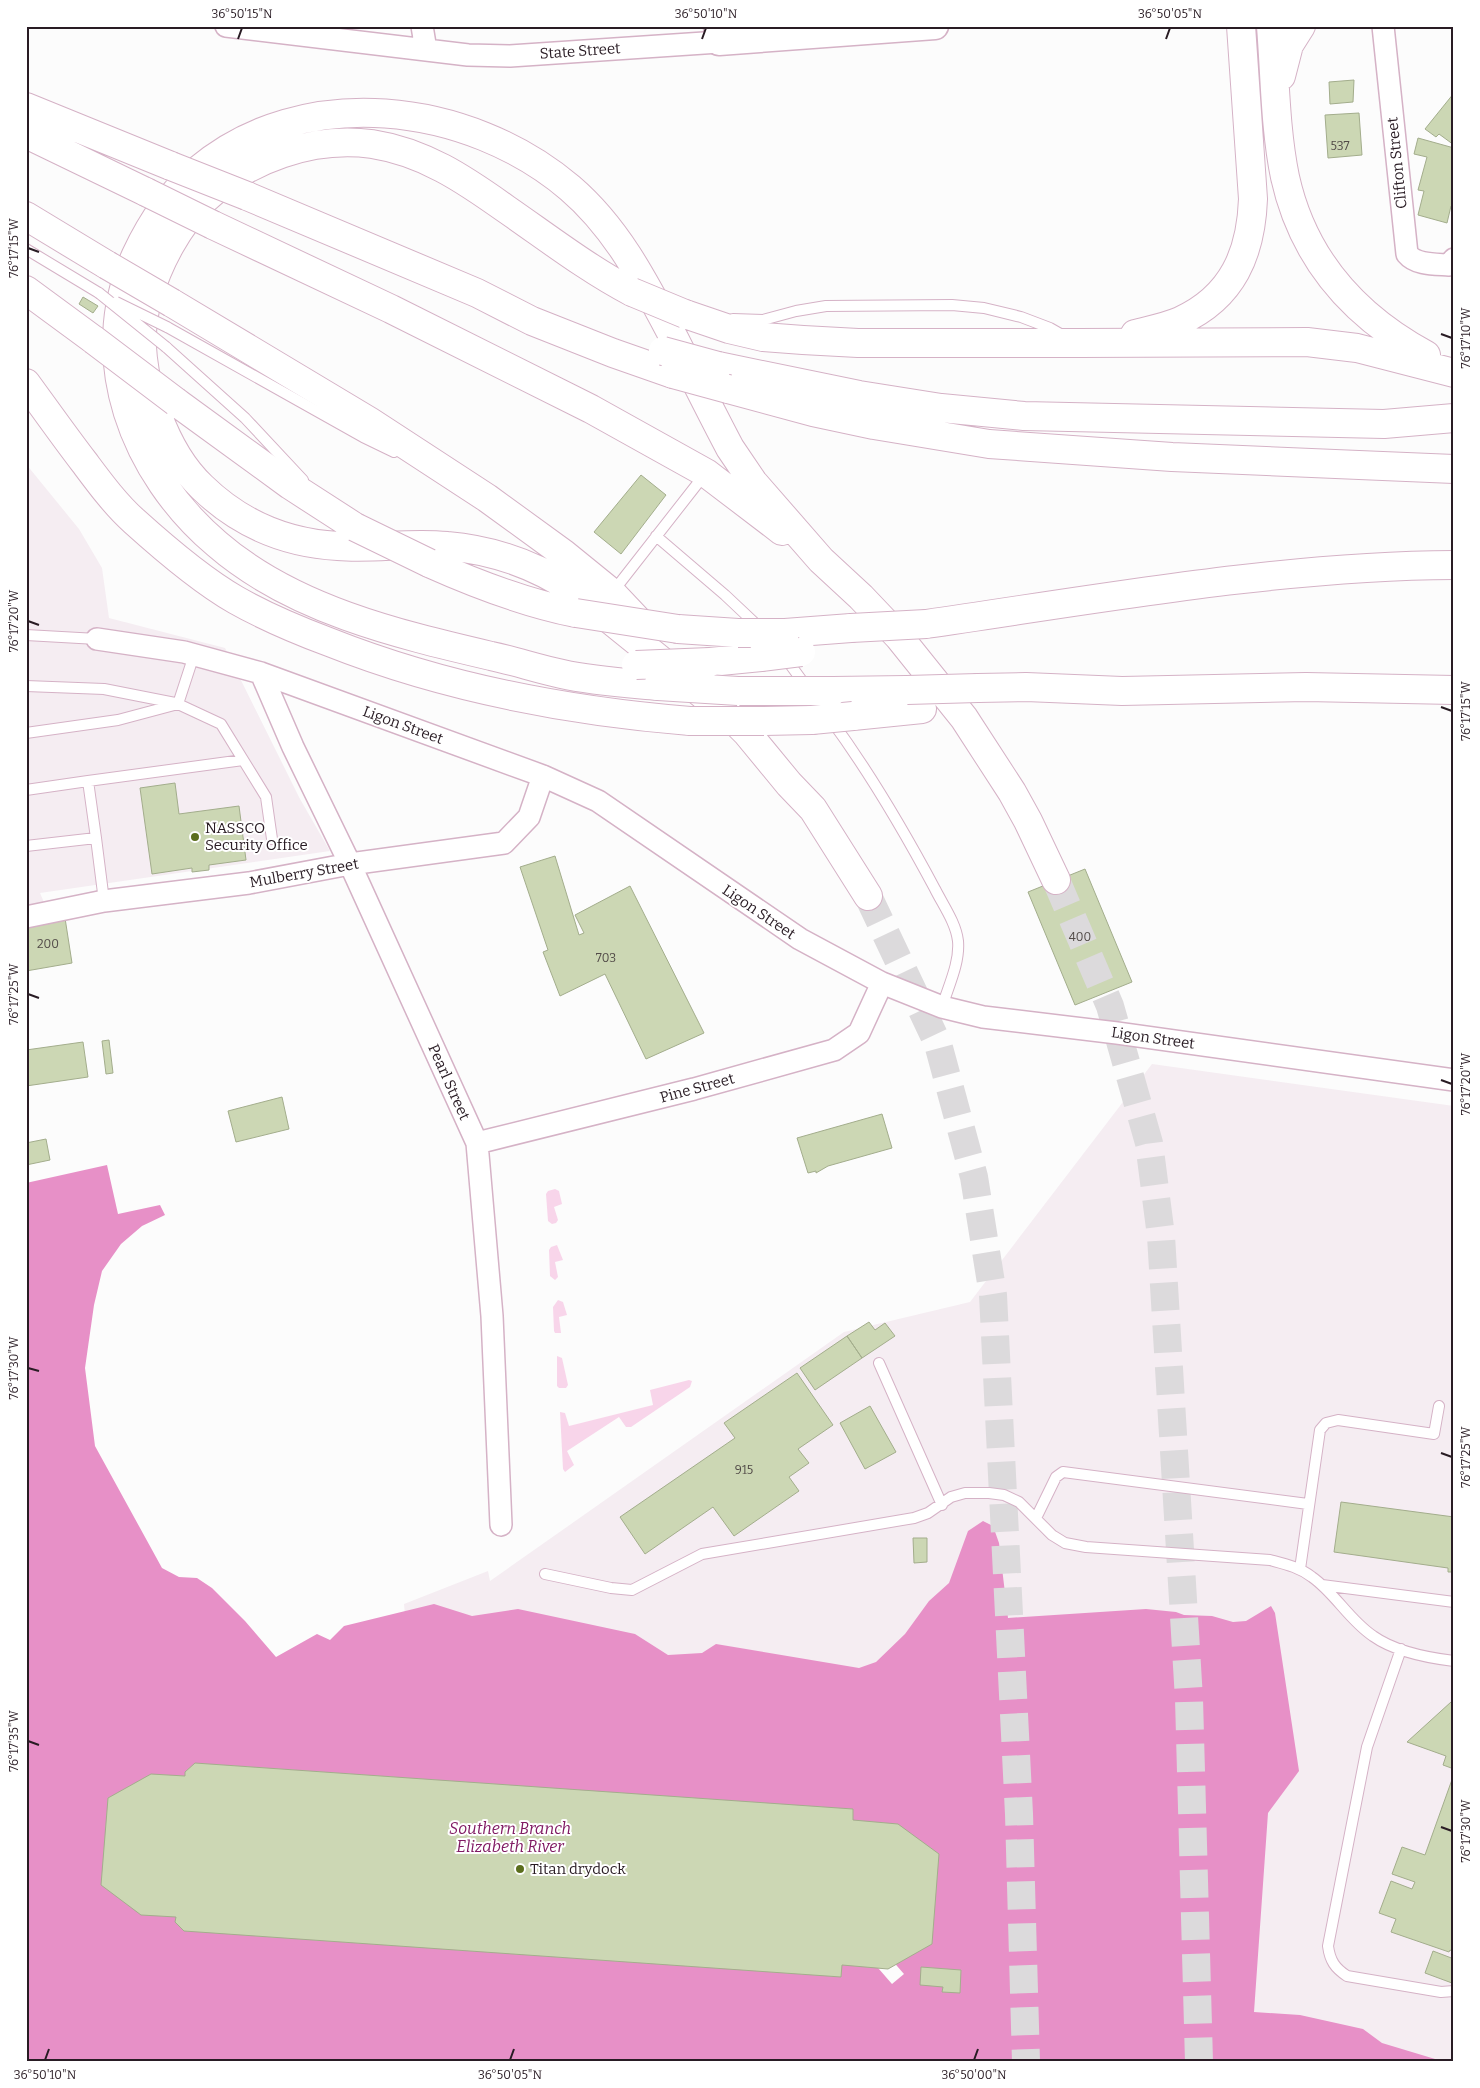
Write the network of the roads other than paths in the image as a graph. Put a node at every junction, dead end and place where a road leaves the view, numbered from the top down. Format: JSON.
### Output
{"nodes":[{"id":1,"x":226,"y":26,"type":"edge"},
{"id":2,"x":422,"y":26,"type":"edge"},
{"id":3,"x":935,"y":26,"type":"edge"},
{"id":4,"x":1241,"y":26,"type":"edge"},
{"id":5,"x":1271,"y":26,"type":"edge"},
{"id":6,"x":1301,"y":26,"type":"edge"},
{"id":7,"x":1383,"y":26,"type":"edge"},
{"id":8,"x":718,"y":34,"type":"edge"},
{"id":9,"x":426,"y":50,"type":"junction"},
{"id":10,"x":1277,"y":100,"type":"junction"},
{"id":11,"x":26,"y":107,"type":"edge"},
{"id":12,"x":26,"y":134,"type":"edge"},
{"id":13,"x":26,"y":216,"type":"edge"},
{"id":14,"x":26,"y":250,"type":"edge"},
{"id":15,"x":1452,"y":264,"type":"edge"},
{"id":16,"x":26,"y":290,"type":"edge"},
{"id":17,"x":99,"y":293,"type":"junction"},
{"id":18,"x":169,"y":315,"type":"junction"},
{"id":19,"x":694,"y":317,"type":"junction"},
{"id":20,"x":1090,"y":343,"type":"junction"},
{"id":21,"x":1454,"y":372,"type":"edge"},
{"id":22,"x":723,"y":377,"type":"junction"},
{"id":23,"x":26,"y":383,"type":"edge"},
{"id":24,"x":1454,"y":418,"type":"edge"},
{"id":25,"x":1454,"y":469,"type":"edge"},
{"id":26,"x":706,"y":473,"type":"junction"},
{"id":27,"x":331,"y":511,"type":"junction"},
{"id":28,"x":656,"y":536,"type":"junction"},
{"id":29,"x":822,"y":560,"type":"junction"},
{"id":30,"x":1454,"y":565,"type":"edge"},
{"id":31,"x":612,"y":594,"type":"junction"},
{"id":32,"x":26,"y":635,"type":"edge"},
{"id":33,"x":97,"y":639,"type":"joint"},
{"id":34,"x":793,"y":642,"type":"junction"},
{"id":35,"x":194,"y":655,"type":"junction"},
{"id":36,"x":496,"y":657,"type":"junction"},
{"id":37,"x":261,"y":673,"type":"junction"},
{"id":38,"x":26,"y":686,"type":"edge"},
{"id":39,"x":1454,"y":690,"type":"edge"},
{"id":40,"x":915,"y":700,"type":"junction"},
{"id":41,"x":733,"y":702,"type":"junction"},
{"id":42,"x":178,"y":704,"type":"junction"},
{"id":43,"x":26,"y":733,"type":"edge"},
{"id":44,"x":243,"y":760,"type":"junction"},
{"id":45,"x":543,"y":776,"type":"junction"},
{"id":46,"x":88,"y":781,"type":"junction"},
{"id":47,"x":26,"y":790,"type":"edge"},
{"id":48,"x":96,"y":838,"type":"junction"},
{"id":49,"x":272,"y":839,"type":"dead end"},
{"id":50,"x":26,"y":846,"type":"edge"},
{"id":51,"x":350,"y":864,"type":"junction"},
{"id":52,"x":1056,"y":880,"type":"tunnel mouth"},
{"id":53,"x":868,"y":896,"type":"tunnel mouth"},
{"id":54,"x":104,"y":901,"type":"junction"},
{"id":55,"x":26,"y":917,"type":"edge"},
{"id":56,"x":882,"y":984,"type":"junction"},
{"id":57,"x":942,"y":1007,"type":"junction"},
{"id":58,"x":1454,"y":1080,"type":"edge"},
{"id":59,"x":477,"y":1143,"type":"junction"},
{"id":60,"x":879,"y":1363,"type":"dead end"},
{"id":61,"x":1439,"y":1406,"type":"dead end"},
{"id":62,"x":1308,"y":1504,"type":"junction"},
{"id":63,"x":942,"y":1505,"type":"junction"},
{"id":64,"x":1036,"y":1518,"type":"junction"},
{"id":65,"x":501,"y":1525,"type":"dead end"},
{"id":66,"x":1300,"y":1569,"type":"junction"},
{"id":67,"x":545,"y":1574,"type":"dead end"},
{"id":68,"x":1322,"y":1585,"type":"junction"},
{"id":69,"x":1454,"y":1602,"type":"edge"},
{"id":70,"x":1402,"y":1649,"type":"junction"},
{"id":71,"x":1454,"y":1661,"type":"edge"},
{"id":72,"x":1454,"y":1991,"type":"edge"}],
"edges":[{"from":1,"to":9,"type":"street","name":"State Street"},
{"from":2,"to":9,"type":"street"},
{"from":3,"to":8,"type":"street","name":"State Street"},
{"from":4,"to":20,"type":"highway"},
{"from":5,"to":10,"type":"highway"},
{"from":6,"to":10,"type":"highway"},
{"from":7,"to":15,"type":"street","name":"Clifton Street"},
{"from":8,"to":9,"type":"street","name":"State Street"},
{"from":10,"to":21,"type":"highway"},
{"from":11,"to":22,"type":"highway","bridge":true},
{"from":12,"to":26,"type":"highway","bridge":true},
{"from":13,"to":18,"type":"highway","bridge":true},
{"from":14,"to":17,"type":"lane"},
{"from":16,"to":27,"type":"highway","bridge":true},
{"from":17,"to":18,"type":"lane","bridge":true},
{"from":17,"to":27,"type":"lane","bridge":true},
{"from":18,"to":31,"type":"highway"},
{"from":19,"to":20,"type":"highway"},
{"from":19,"to":20,"type":"lane"},
{"from":19,"to":41,"type":"highway","bridge":true},
{"from":20,"to":21,"type":"highway"},
{"from":22,"to":24,"type":"highway"},
{"from":22,"to":25,"type":"highway"},
{"from":23,"to":40,"type":"highway","bridge":true},
{"from":26,"to":28,"type":"lane"},
{"from":26,"to":29,"type":"highway"},
{"from":27,"to":34,"type":"highway","bridge":true},
{"from":28,"to":31,"type":"lane"},
{"from":28,"to":57,"type":"lane"},
{"from":29,"to":36,"type":"highway"},
{"from":29,"to":52,"type":"highway"},
{"from":30,"to":34,"type":"highway","bridge":true},
{"from":31,"to":41,"type":"highway"},
{"from":32,"to":33,"type":"lane"},
{"from":33,"to":35,"type":"street","name":"Ligon Street"},
{"from":34,"to":36,"type":"highway","bridge":true},
{"from":35,"to":37,"type":"street","name":"Ligon Street"},
{"from":35,"to":42,"type":"lane"},
{"from":36,"to":41,"type":"highway","bridge":true},
{"from":37,"to":45,"type":"street","name":"Ligon Street"},
{"from":37,"to":51,"type":"street","name":"Pearl Street"},
{"from":38,"to":42,"type":"lane"},
{"from":39,"to":40,"type":"highway"},
{"from":40,"to":41,"type":"highway","bridge":true},
{"from":41,"to":53,"type":"highway"},
{"from":42,"to":43,"type":"lane"},
{"from":42,"to":44,"type":"lane"},
{"from":44,"to":46,"type":"lane"},
{"from":44,"to":49,"type":"lane"},
{"from":45,"to":51,"type":"street","name":"Mulberry Street"},
{"from":45,"to":56,"type":"street","name":"Ligon Street"},
{"from":46,"to":47,"type":"lane"},
{"from":46,"to":48,"type":"lane"},
{"from":48,"to":50,"type":"lane"},
{"from":48,"to":54,"type":"lane"},
{"from":51,"to":54,"type":"street","name":"Mulberry Street"},
{"from":51,"to":59,"type":"street","name":"Pearl Street"},
{"from":54,"to":55,"type":"street","name":"Mulberry Street"},
{"from":56,"to":57,"type":"street","name":"Ligon Street"},
{"from":56,"to":59,"type":"street","name":"Pine Street"},
{"from":57,"to":58,"type":"street","name":"Ligon Street"},
{"from":59,"to":65,"type":"street","name":"Pearl Street"},
{"from":60,"to":63,"type":"lane"},
{"from":61,"to":62,"type":"lane"},
{"from":62,"to":64,"type":"lane"},
{"from":62,"to":66,"type":"lane"},
{"from":63,"to":64,"type":"lane"},
{"from":63,"to":67,"type":"lane"},
{"from":64,"to":66,"type":"lane"},
{"from":66,"to":68,"type":"lane"},
{"from":68,"to":69,"type":"lane"},
{"from":68,"to":70,"type":"lane"},
{"from":70,"to":71,"type":"lane"},
{"from":70,"to":72,"type":"lane"}]}
